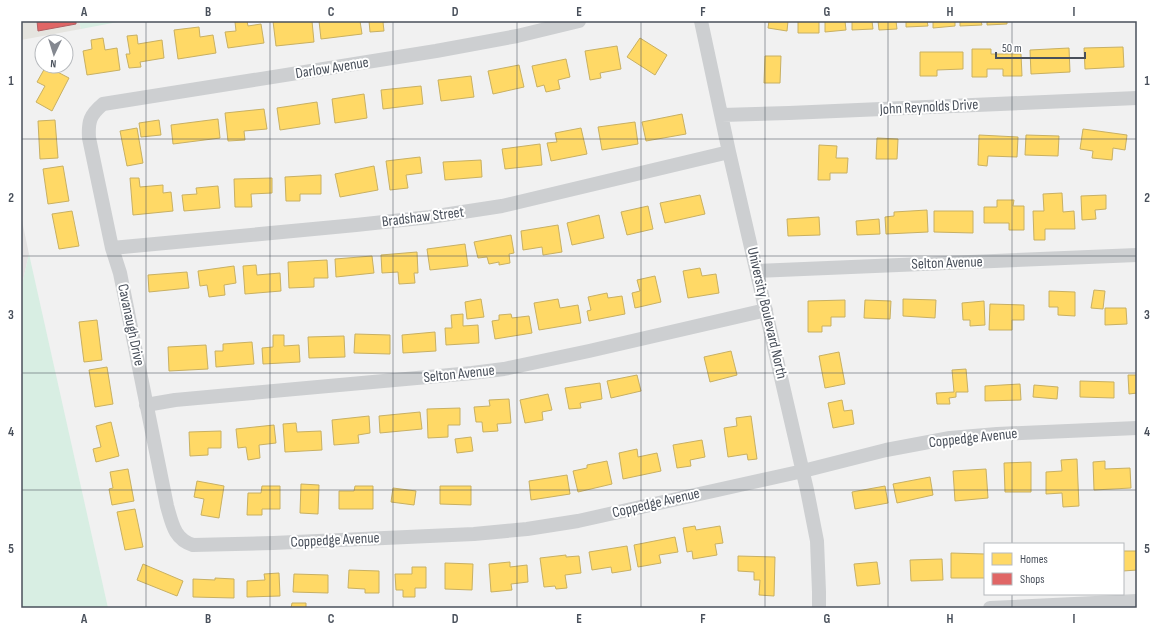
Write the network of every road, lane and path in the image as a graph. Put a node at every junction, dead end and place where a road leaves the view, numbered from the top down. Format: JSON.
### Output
{"nodes":[{"id":1,"x":579,"y":21,"type":"edge"},
{"id":2,"x":701,"y":21,"type":"edge"},
{"id":3,"x":1137,"y":98,"type":"edge"},
{"id":4,"x":722,"y":115,"type":"junction"},
{"id":5,"x":90,"y":118,"type":"joint"},
{"id":6,"x":729,"y":152,"type":"junction"},
{"id":7,"x":112,"y":248,"type":"junction"},
{"id":8,"x":1137,"y":255,"type":"edge"},
{"id":9,"x":757,"y":271,"type":"junction"},
{"id":10,"x":766,"y":310,"type":"junction"},
{"id":11,"x":146,"y":405,"type":"junction"},
{"id":12,"x":1137,"y":428,"type":"edge"},
{"id":13,"x":803,"y":471,"type":"junction"},
{"id":14,"x":175,"y":533,"type":"joint"},
{"id":15,"x":1137,"y":601,"type":"edge"},
{"id":16,"x":819,"y":608,"type":"edge"},
{"id":17,"x":990,"y":608,"type":"edge"}],
"edges":[{"from":1,"to":5,"type":"street","name":"Darlow Avenue"},
{"from":2,"to":4,"type":"street","name":"University Boulevard North"},
{"from":3,"to":4,"type":"street","name":"John Reynolds Drive"},
{"from":4,"to":6,"type":"street","name":"University Boulevard North"},
{"from":5,"to":7,"type":"street","name":"Cavanaugh Drive"},
{"from":6,"to":7,"type":"street","name":"Bradshaw Street"},
{"from":6,"to":9,"type":"street","name":"University Boulevard North"},
{"from":7,"to":11,"type":"street","name":"Cavanaugh Drive"},
{"from":8,"to":9,"type":"street","name":"Selton Avenue"},
{"from":9,"to":10,"type":"street","name":"University Boulevard North"},
{"from":10,"to":11,"type":"street","name":"Selton Avenue"},
{"from":10,"to":13,"type":"street","name":"University Boulevard North"},
{"from":11,"to":14,"type":"street","name":"Cavanaugh Drive"},
{"from":12,"to":13,"type":"street","name":"Coppedge Avenue"},
{"from":13,"to":14,"type":"street","name":"Coppedge Avenue"},
{"from":13,"to":16,"type":"street","name":"University Boulevard North"},
{"from":15,"to":17,"type":"street"}]}
